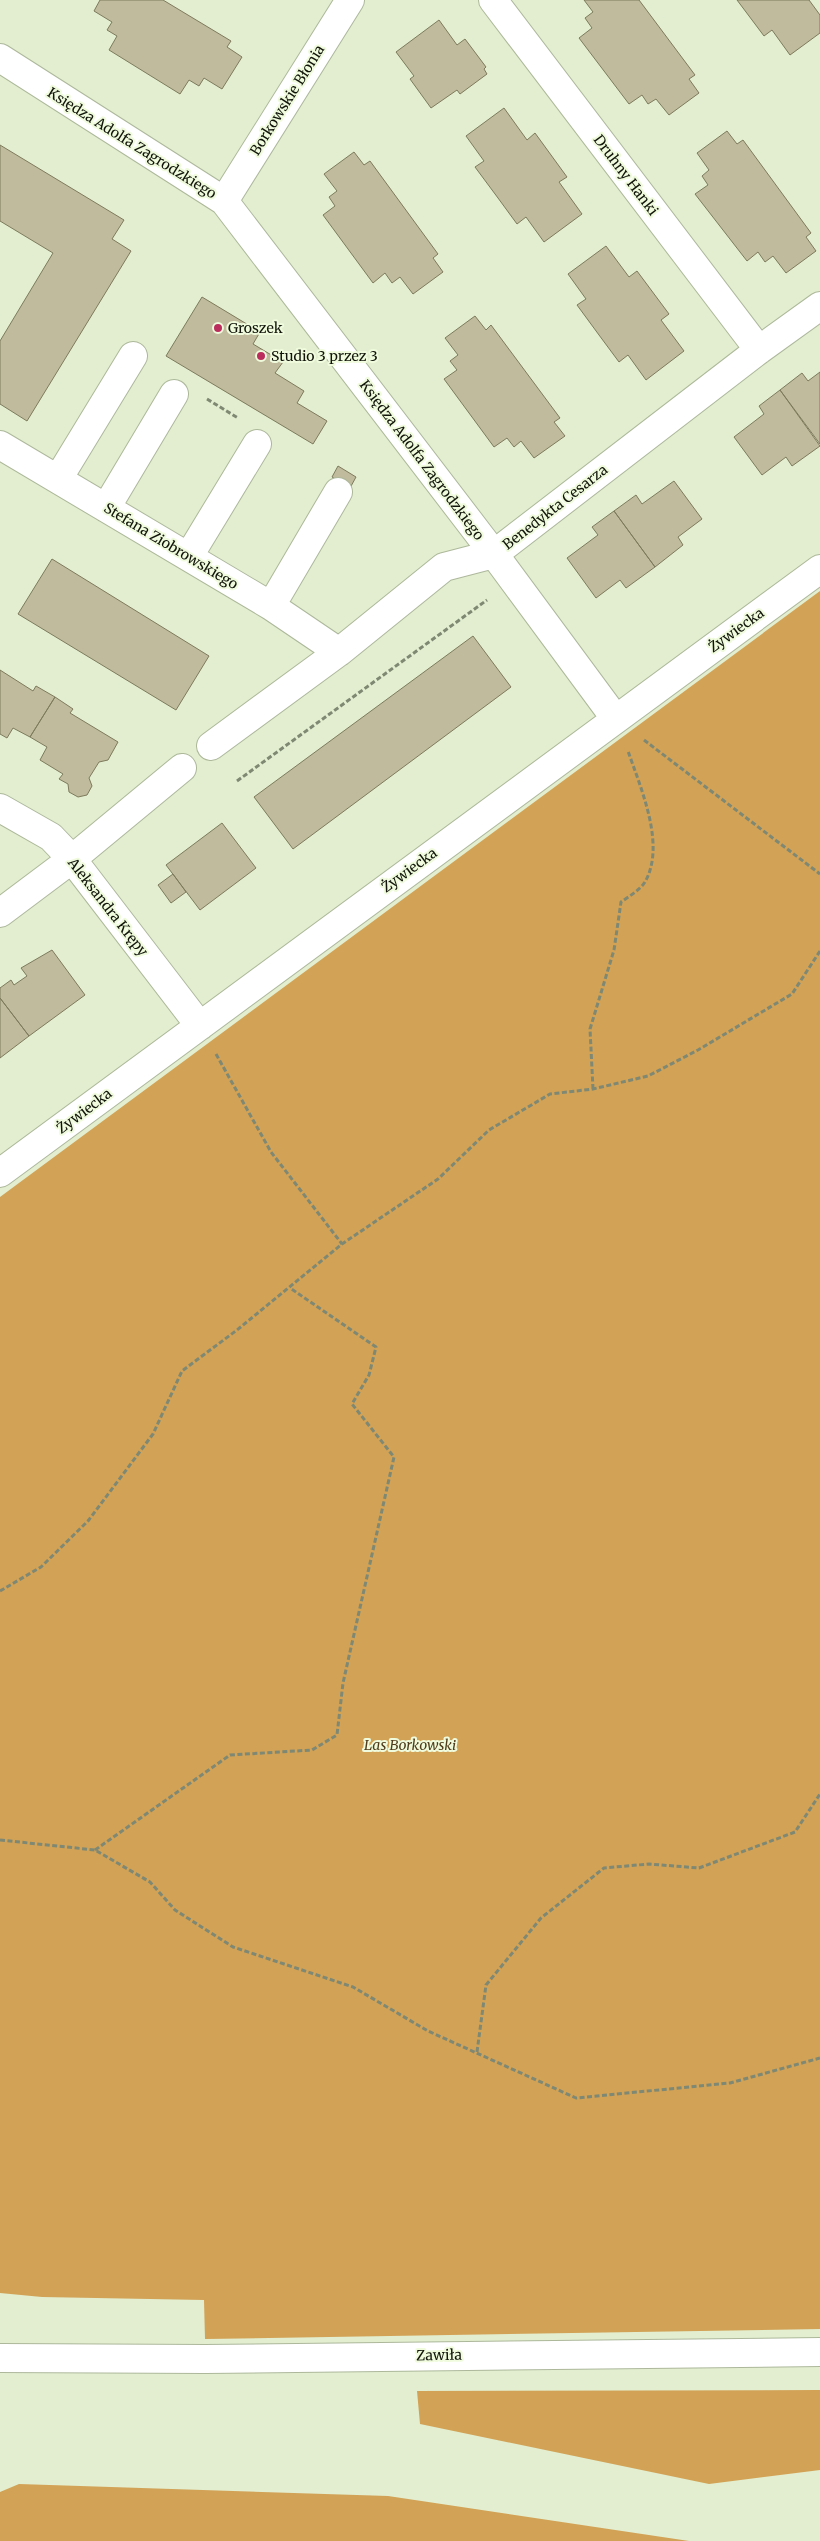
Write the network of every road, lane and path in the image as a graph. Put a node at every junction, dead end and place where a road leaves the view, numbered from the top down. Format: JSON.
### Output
{"nodes":[{"id":1,"x":350,"y":0,"type":"edge"},
{"id":2,"x":493,"y":0,"type":"edge"},
{"id":3,"x":0,"y":58,"type":"edge"},
{"id":4,"x":224,"y":201,"type":"junction"},
{"id":5,"x":820,"y":306,"type":"edge"},
{"id":6,"x":759,"y":350,"type":"junction"},
{"id":7,"x":133,"y":356,"type":"dead end"},
{"id":8,"x":174,"y":394,"type":"dead end"},
{"id":9,"x":201,"y":396,"type":"dead end"},
{"id":10,"x":244,"y":421,"type":"dead end"},
{"id":11,"x":257,"y":444,"type":"dead end"},
{"id":12,"x":0,"y":445,"type":"edge"},
{"id":13,"x":58,"y":479,"type":"junction"},
{"id":14,"x":338,"y":492,"type":"dead end"},
{"id":15,"x":106,"y":508,"type":"junction"},
{"id":16,"x":494,"y":554,"type":"junction"},
{"id":17,"x":188,"y":556,"type":"junction"},
{"id":18,"x":820,"y":569,"type":"edge"},
{"id":19,"x":493,"y":595,"type":"dead end"},
{"id":20,"x":271,"y":606,"type":"junction"},
{"id":21,"x":338,"y":652,"type":"junction"},
{"id":22,"x":615,"y":718,"type":"junction"},
{"id":23,"x":211,"y":746,"type":"dead end"},
{"id":24,"x":182,"y":768,"type":"dead end"},
{"id":25,"x":237,"y":781,"type":"dead end"},
{"id":26,"x":0,"y":808,"type":"edge"},
{"id":27,"x":72,"y":859,"type":"junction"},
{"id":28,"x":820,"y":874,"type":"edge"},
{"id":29,"x":0,"y":913,"type":"edge"},
{"id":30,"x":820,"y":951,"type":"edge"},
{"id":31,"x":200,"y":1026,"type":"junction"},
{"id":32,"x":593,"y":1089,"type":"junction"},
{"id":33,"x":0,"y":1173,"type":"edge"},
{"id":34,"x":342,"y":1244,"type":"junction"},
{"id":35,"x":290,"y":1288,"type":"junction"},
{"id":36,"x":0,"y":1591,"type":"edge"},
{"id":37,"x":820,"y":1794,"type":"edge"},
{"id":38,"x":0,"y":1840,"type":"edge"},
{"id":39,"x":95,"y":1850,"type":"junction"},
{"id":40,"x":478,"y":2052,"type":"junction"},
{"id":41,"x":820,"y":2058,"type":"edge"},
{"id":42,"x":0,"y":2348,"type":"edge"},
{"id":43,"x":820,"y":2352,"type":"edge"},
{"id":44,"x":58,"y":2357,"type":"junction"},
{"id":45,"x":0,"y":2358,"type":"edge"}],
"edges":[{"from":1,"to":4,"type":"street","name":"Borkowskie Błonia"},
{"from":2,"to":6,"type":"street","name":"Druhny Hanki"},
{"from":3,"to":4,"type":"street","name":"Księdza Adolfa Zagrodzkiego"},
{"from":4,"to":16,"type":"street","name":"Księdza Adolfa Zagrodzkiego"},
{"from":5,"to":6,"type":"street","name":"Benedykta Cesarza"},
{"from":6,"to":16,"type":"street","name":"Benedykta Cesarza"},
{"from":7,"to":13,"type":"street"},
{"from":8,"to":15,"type":"street"},
{"from":9,"to":10,"type":"path"},
{"from":11,"to":17,"type":"street"},
{"from":12,"to":13,"type":"street","name":"Stefana Ziobrowskiego"},
{"from":13,"to":15,"type":"street","name":"Stefana Ziobrowskiego"},
{"from":14,"to":20,"type":"street"},
{"from":15,"to":17,"type":"street","name":"Stefana Ziobrowskiego"},
{"from":16,"to":21,"type":"street","name":"Benedykta Cesarza"},
{"from":16,"to":22,"type":"street","name":"Księdza Adolfa Zagrodzkiego"},
{"from":17,"to":20,"type":"street","name":"Stefana Ziobrowskiego"},
{"from":18,"to":22,"type":"street","name":"Żywiecka"},
{"from":19,"to":25,"type":"path"},
{"from":20,"to":21,"type":"street","name":"Stefana Ziobrowskiego"},
{"from":21,"to":23,"type":"street","name":"Benedykta Cesarza"},
{"from":22,"to":28,"type":"path"},
{"from":22,"to":31,"type":"street","name":"Żywiecka"},
{"from":22,"to":32,"type":"path"},
{"from":24,"to":27,"type":"street"},
{"from":26,"to":27,"type":"street","name":"Aleksandra Krępy"},
{"from":27,"to":29,"type":"street"},
{"from":27,"to":31,"type":"street","name":"Aleksandra Krępy"},
{"from":30,"to":32,"type":"path"},
{"from":31,"to":33,"type":"street","name":"Żywiecka"},
{"from":31,"to":34,"type":"path"},
{"from":32,"to":34,"type":"path"},
{"from":34,"to":35,"type":"path"},
{"from":35,"to":36,"type":"path"},
{"from":35,"to":39,"type":"path"},
{"from":37,"to":40,"type":"path"},
{"from":38,"to":39,"type":"path"},
{"from":39,"to":40,"type":"path"},
{"from":40,"to":41,"type":"path"},
{"from":42,"to":44,"type":"street","name":"Zawiła"},
{"from":43,"to":44,"type":"street","name":"Zawiła"},
{"from":44,"to":45,"type":"street","name":"Zawiła"}]}
